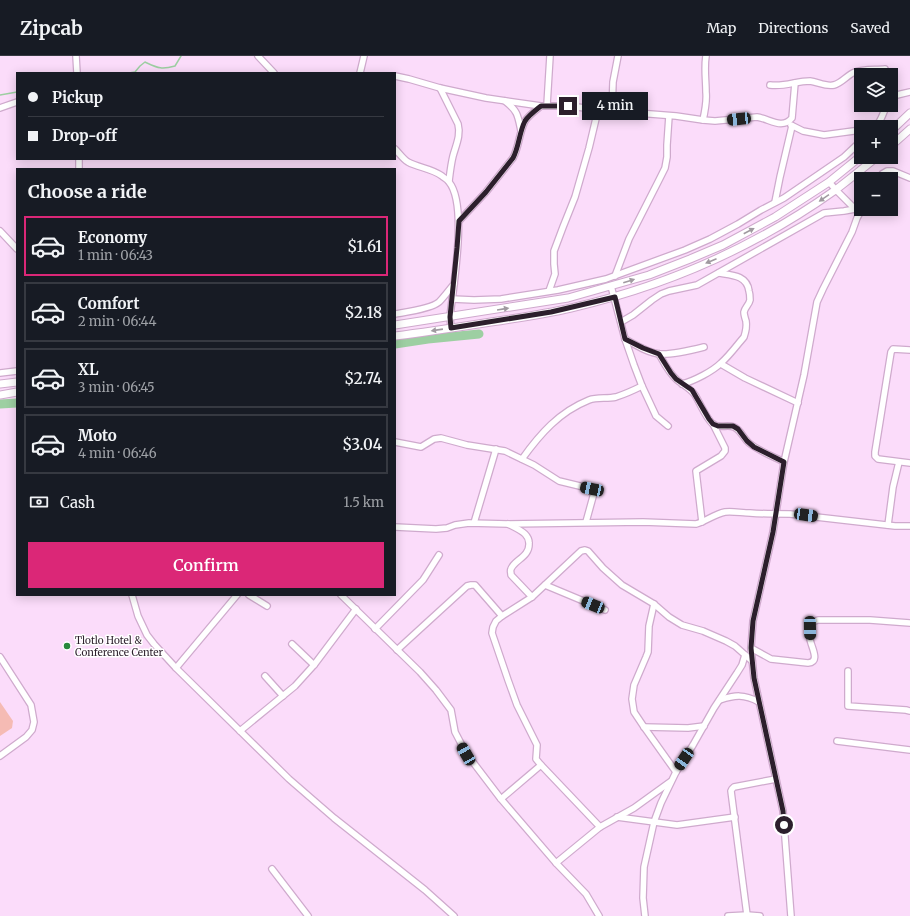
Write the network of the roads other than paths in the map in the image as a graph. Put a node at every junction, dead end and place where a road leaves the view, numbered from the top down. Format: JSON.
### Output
{"nodes":[{"id":1,"x":76,"y":56,"type":"edge"},
{"id":2,"x":258,"y":56,"type":"edge"},
{"id":3,"x":364,"y":56,"type":"edge"},
{"id":4,"x":550,"y":56,"type":"edge"},
{"id":5,"x":618,"y":56,"type":"edge"},
{"id":6,"x":706,"y":56,"type":"edge"},
{"id":7,"x":77,"y":72,"type":"edge"},
{"id":8,"x":273,"y":72,"type":"edge"},
{"id":9,"x":360,"y":72,"type":"edge"},
{"id":10,"x":854,"y":73,"type":"edge"},
{"id":11,"x":396,"y":76,"type":"edge"},
{"id":12,"x":795,"y":83,"type":"junction"},
{"id":13,"x":770,"y":85,"type":"dead end"},
{"id":14,"x":440,"y":88,"type":"junction"},
{"id":15,"x":910,"y":92,"type":"edge"},
{"id":16,"x":898,"y":95,"type":"edge"},
{"id":17,"x":503,"y":100,"type":"junction"},
{"id":18,"x":16,"y":102,"type":"edge"},
{"id":19,"x":544,"y":105,"type":"junction"},
{"id":20,"x":0,"y":108,"type":"edge"},
{"id":21,"x":598,"y":110,"type":"junction"},
{"id":22,"x":612,"y":111,"type":"junction"},
{"id":23,"x":910,"y":113,"type":"edge"},
{"id":24,"x":669,"y":116,"type":"junction"},
{"id":25,"x":703,"y":120,"type":"junction"},
{"id":26,"x":790,"y":124,"type":"junction"},
{"id":27,"x":898,"y":124,"type":"edge"},
{"id":28,"x":910,"y":129,"type":"edge"},
{"id":29,"x":854,"y":131,"type":"edge"},
{"id":30,"x":521,"y":132,"type":"junction"},
{"id":31,"x":898,"y":140,"type":"edge"},
{"id":32,"x":854,"y":148,"type":"edge"},
{"id":33,"x":396,"y":150,"type":"edge"},
{"id":34,"x":854,"y":162,"type":"edge"},
{"id":35,"x":868,"y":164,"type":"edge"},
{"id":36,"x":885,"y":172,"type":"edge"},
{"id":37,"x":895,"y":172,"type":"edge"},
{"id":38,"x":898,"y":173,"type":"edge"},
{"id":39,"x":910,"y":178,"type":"edge"},
{"id":40,"x":449,"y":181,"type":"junction"},
{"id":41,"x":829,"y":182,"type":"junction"},
{"id":42,"x":836,"y":190,"type":"junction"},
{"id":43,"x":775,"y":202,"type":"junction"},
{"id":44,"x":854,"y":206,"type":"edge"},
{"id":45,"x":854,"y":210,"type":"edge"},
{"id":46,"x":857,"y":216,"type":"edge"},
{"id":47,"x":459,"y":221,"type":"junction"},
{"id":48,"x":0,"y":231,"type":"edge"},
{"id":49,"x":16,"y":247,"type":"edge"},
{"id":50,"x":719,"y":273,"type":"junction"},
{"id":51,"x":615,"y":276,"type":"junction"},
{"id":52,"x":454,"y":284,"type":"junction"},
{"id":53,"x":611,"y":286,"type":"junction"},
{"id":54,"x":549,"y":291,"type":"junction"},
{"id":55,"x":615,"y":297,"type":"junction"},
{"id":56,"x":452,"y":299,"type":"junction"},
{"id":57,"x":488,"y":311,"type":"junction"},
{"id":58,"x":396,"y":314,"type":"edge"},
{"id":59,"x":450,"y":317,"type":"junction"},
{"id":60,"x":489,"y":322,"type":"junction"},
{"id":61,"x":621,"y":322,"type":"junction"},
{"id":62,"x":396,"y":325,"type":"edge"},
{"id":63,"x":451,"y":328,"type":"junction"},
{"id":64,"x":396,"y":336,"type":"edge"},
{"id":65,"x":625,"y":339,"type":"junction"},
{"id":66,"x":704,"y":347,"type":"dead end"},
{"id":67,"x":910,"y":350,"type":"edge"},
{"id":68,"x":659,"y":354,"type":"junction"},
{"id":69,"x":721,"y":364,"type":"junction"},
{"id":70,"x":16,"y":371,"type":"edge"},
{"id":71,"x":0,"y":373,"type":"edge"},
{"id":72,"x":16,"y":382,"type":"edge"},
{"id":73,"x":0,"y":384,"type":"edge"},
{"id":74,"x":682,"y":384,"type":"junction"},
{"id":75,"x":642,"y":386,"type":"junction"},
{"id":76,"x":16,"y":392,"type":"edge"},
{"id":77,"x":0,"y":395,"type":"edge"},
{"id":78,"x":798,"y":403,"type":"junction"},
{"id":79,"x":713,"y":424,"type":"junction"},
{"id":80,"x":668,"y":426,"type":"dead end"},
{"id":81,"x":396,"y":442,"type":"edge"},
{"id":82,"x":496,"y":449,"type":"junction"},
{"id":83,"x":522,"y":459,"type":"junction"},
{"id":84,"x":784,"y":462,"type":"junction"},
{"id":85,"x":899,"y":462,"type":"junction"},
{"id":86,"x":910,"y":463,"type":"edge"},
{"id":87,"x":776,"y":515,"type":"junction"},
{"id":88,"x":586,"y":522,"type":"junction"},
{"id":89,"x":702,"y":522,"type":"junction"},
{"id":90,"x":474,"y":523,"type":"junction"},
{"id":91,"x":508,"y":524,"type":"junction"},
{"id":92,"x":888,"y":525,"type":"junction"},
{"id":93,"x":910,"y":526,"type":"edge"},
{"id":94,"x":396,"y":527,"type":"edge"},
{"id":95,"x":439,"y":555,"type":"dead end"},
{"id":96,"x":545,"y":586,"type":"junction"},
{"id":97,"x":132,"y":596,"type":"edge"},
{"id":98,"x":236,"y":596,"type":"edge"},
{"id":99,"x":251,"y":596,"type":"edge"},
{"id":100,"x":342,"y":596,"type":"edge"},
{"id":101,"x":532,"y":597,"type":"junction"},
{"id":102,"x":654,"y":604,"type":"junction"},
{"id":103,"x":267,"y":606,"type":"dead end"},
{"id":104,"x":356,"y":609,"type":"junction"},
{"id":105,"x":605,"y":610,"type":"dead end"},
{"id":106,"x":502,"y":616,"type":"junction"},
{"id":107,"x":910,"y":623,"type":"edge"},
{"id":108,"x":376,"y":629,"type":"junction"},
{"id":109,"x":292,"y":644,"type":"dead end"},
{"id":110,"x":751,"y":648,"type":"junction"},
{"id":111,"x":398,"y":650,"type":"junction"},
{"id":112,"x":745,"y":655,"type":"junction"},
{"id":113,"x":0,"y":657,"type":"edge"},
{"id":114,"x":752,"y":661,"type":"junction"},
{"id":115,"x":314,"y":665,"type":"junction"},
{"id":116,"x":176,"y":668,"type":"junction"},
{"id":117,"x":848,"y":671,"type":"dead end"},
{"id":118,"x":265,"y":676,"type":"dead end"},
{"id":119,"x":283,"y":696,"type":"junction"},
{"id":120,"x":719,"y":701,"type":"junction"},
{"id":121,"x":759,"y":702,"type":"junction"},
{"id":122,"x":910,"y":711,"type":"edge"},
{"id":123,"x":704,"y":726,"type":"junction"},
{"id":124,"x":644,"y":727,"type":"junction"},
{"id":125,"x":240,"y":731,"type":"junction"},
{"id":126,"x":837,"y":740,"type":"dead end"},
{"id":127,"x":910,"y":750,"type":"edge"},
{"id":128,"x":0,"y":756,"type":"edge"},
{"id":129,"x":541,"y":765,"type":"junction"},
{"id":130,"x":676,"y":772,"type":"junction"},
{"id":131,"x":776,"y":779,"type":"junction"},
{"id":132,"x":671,"y":781,"type":"junction"},
{"id":133,"x":501,"y":799,"type":"junction"},
{"id":134,"x":617,"y":817,"type":"junction"},
{"id":135,"x":735,"y":817,"type":"junction"},
{"id":136,"x":654,"y":822,"type":"junction"},
{"id":137,"x":600,"y":827,"type":"junction"},
{"id":138,"x":556,"y":862,"type":"junction"},
{"id":139,"x":272,"y":869,"type":"dead end"},
{"id":140,"x":597,"y":915,"type":"edge"},
{"id":141,"x":747,"y":915,"type":"junction"},
{"id":142,"x":308,"y":916,"type":"edge"},
{"id":143,"x":454,"y":916,"type":"edge"},
{"id":144,"x":645,"y":916,"type":"edge"},
{"id":145,"x":728,"y":916,"type":"edge"},
{"id":146,"x":760,"y":916,"type":"edge"},
{"id":147,"x":791,"y":916,"type":"edge"}],
"edges":[{"from":1,"to":7,"type":"street"},
{"from":2,"to":8,"type":"street"},
{"from":3,"to":9,"type":"street"},
{"from":4,"to":19,"type":"street"},
{"from":5,"to":22,"type":"street"},
{"from":6,"to":25,"type":"street"},
{"from":10,"to":12,"type":"street"},
{"from":11,"to":14,"type":"street"},
{"from":12,"to":13,"type":"street"},
{"from":12,"to":26,"type":"street"},
{"from":14,"to":17,"type":"street"},
{"from":14,"to":40,"type":"street"},
{"from":15,"to":16,"type":"street"},
{"from":17,"to":19,"type":"street"},
{"from":17,"to":30,"type":"street"},
{"from":18,"to":20,"type":"street"},
{"from":19,"to":21,"type":"street"},
{"from":19,"to":30,"type":"street"},
{"from":21,"to":22,"type":"street"},
{"from":21,"to":54,"type":"street"},
{"from":22,"to":24,"type":"street"},
{"from":23,"to":27,"type":"main road"},
{"from":24,"to":25,"type":"street"},
{"from":24,"to":51,"type":"street"},
{"from":25,"to":26,"type":"street"},
{"from":26,"to":29,"type":"street"},
{"from":26,"to":43,"type":"street"},
{"from":28,"to":31,"type":"main road"},
{"from":30,"to":47,"type":"street"},
{"from":32,"to":43,"type":"street"},
{"from":33,"to":40,"type":"street"},
{"from":34,"to":41,"type":"main road"},
{"from":35,"to":42,"type":"main road"},
{"from":36,"to":37,"type":"street"},
{"from":38,"to":39,"type":"street"},
{"from":40,"to":47,"type":"street"},
{"from":41,"to":42,"type":"street"},
{"from":53,"to":41,"type":"main road","one_way":true},
{"from":42,"to":44,"type":"street"},
{"from":42,"to":55,"type":"main road","one_way":true},
{"from":43,"to":51,"type":"street"},
{"from":45,"to":50,"type":"street"},
{"from":46,"to":78,"type":"street"},
{"from":47,"to":52,"type":"street"},
{"from":48,"to":49,"type":"street"},
{"from":50,"to":61,"type":"street"},
{"from":50,"to":69,"type":"street"},
{"from":51,"to":54,"type":"street"},
{"from":52,"to":56,"type":"street"},
{"from":52,"to":58,"type":"street"},
{"from":53,"to":55,"type":"street"},
{"from":57,"to":53,"type":"main road","one_way":true},
{"from":54,"to":56,"type":"street"},
{"from":55,"to":60,"type":"main road"},
{"from":55,"to":61,"type":"street"},
{"from":56,"to":59,"type":"street"},
{"from":57,"to":59,"type":"main road"},
{"from":57,"to":60,"type":"main road"},
{"from":59,"to":62,"type":"main road"},
{"from":59,"to":63,"type":"street"},
{"from":60,"to":63,"type":"main road"},
{"from":61,"to":65,"type":"street"},
{"from":63,"to":64,"type":"main road","one_way":true},
{"from":65,"to":68,"type":"street"},
{"from":65,"to":75,"type":"street"},
{"from":66,"to":68,"type":"street"},
{"from":67,"to":85,"type":"street"},
{"from":68,"to":74,"type":"street"},
{"from":69,"to":74,"type":"street"},
{"from":69,"to":78,"type":"street"},
{"from":70,"to":71,"type":"street"},
{"from":72,"to":73,"type":"main road"},
{"from":74,"to":79,"type":"street"},
{"from":75,"to":80,"type":"street"},
{"from":75,"to":83,"type":"street"},
{"from":76,"to":77,"type":"main road"},
{"from":78,"to":84,"type":"street"},
{"from":79,"to":84,"type":"street"},
{"from":79,"to":89,"type":"street"},
{"from":81,"to":82,"type":"street"},
{"from":82,"to":83,"type":"street"},
{"from":82,"to":90,"type":"street"},
{"from":83,"to":88,"type":"street"},
{"from":84,"to":87,"type":"street"},
{"from":85,"to":86,"type":"street"},
{"from":85,"to":92,"type":"street"},
{"from":87,"to":89,"type":"street"},
{"from":87,"to":92,"type":"street"},
{"from":87,"to":110,"type":"street"},
{"from":88,"to":89,"type":"street"},
{"from":88,"to":91,"type":"street"},
{"from":90,"to":91,"type":"street"},
{"from":90,"to":94,"type":"street"},
{"from":91,"to":101,"type":"street"},
{"from":92,"to":93,"type":"street"},
{"from":95,"to":108,"type":"street"},
{"from":96,"to":101,"type":"street"},
{"from":96,"to":102,"type":"street"},
{"from":96,"to":105,"type":"street"},
{"from":97,"to":116,"type":"street"},
{"from":98,"to":116,"type":"street"},
{"from":99,"to":103,"type":"street"},
{"from":100,"to":104,"type":"street"},
{"from":101,"to":106,"type":"street"},
{"from":102,"to":112,"type":"street"},
{"from":102,"to":124,"type":"street"},
{"from":104,"to":108,"type":"street"},
{"from":104,"to":115,"type":"street"},
{"from":106,"to":111,"type":"street"},
{"from":106,"to":129,"type":"street"},
{"from":107,"to":110,"type":"street"},
{"from":108,"to":111,"type":"street"},
{"from":109,"to":115,"type":"street"},
{"from":110,"to":114,"type":"street"},
{"from":111,"to":133,"type":"street"},
{"from":112,"to":114,"type":"street"},
{"from":112,"to":120,"type":"street"},
{"from":113,"to":128,"type":"street"},
{"from":114,"to":121,"type":"street"},
{"from":115,"to":119,"type":"street"},
{"from":116,"to":125,"type":"street"},
{"from":117,"to":122,"type":"street"},
{"from":118,"to":119,"type":"street"},
{"from":119,"to":125,"type":"street"},
{"from":120,"to":121,"type":"street"},
{"from":120,"to":123,"type":"street"},
{"from":121,"to":131,"type":"street"},
{"from":123,"to":124,"type":"street"},
{"from":123,"to":130,"type":"street"},
{"from":124,"to":130,"type":"street"},
{"from":125,"to":143,"type":"street"},
{"from":126,"to":127,"type":"street"},
{"from":129,"to":133,"type":"street"},
{"from":129,"to":137,"type":"street"},
{"from":130,"to":132,"type":"street"},
{"from":131,"to":135,"type":"street"},
{"from":131,"to":147,"type":"street"},
{"from":132,"to":134,"type":"street"},
{"from":132,"to":136,"type":"street"},
{"from":133,"to":138,"type":"street"},
{"from":134,"to":136,"type":"street"},
{"from":134,"to":137,"type":"street"},
{"from":135,"to":136,"type":"street"},
{"from":135,"to":141,"type":"street"},
{"from":136,"to":144,"type":"street"},
{"from":137,"to":138,"type":"street"},
{"from":138,"to":140,"type":"street"},
{"from":139,"to":142,"type":"street"},
{"from":141,"to":145,"type":"street"},
{"from":141,"to":146,"type":"street"}]}
